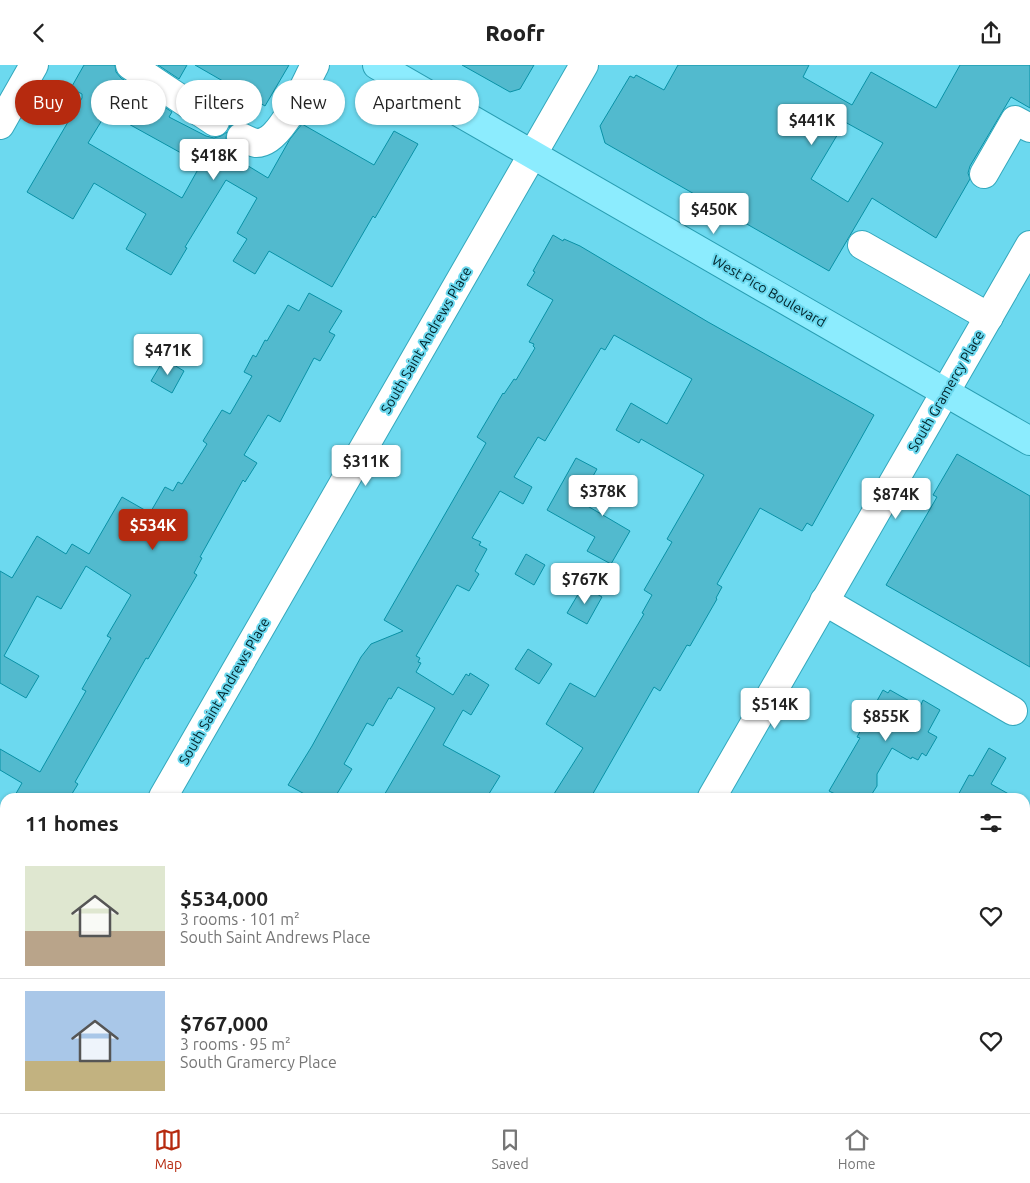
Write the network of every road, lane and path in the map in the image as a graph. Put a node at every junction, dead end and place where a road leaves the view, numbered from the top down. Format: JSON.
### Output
{"nodes":[{"id":1,"x":34,"y":65,"type":"edge"},
{"id":2,"x":130,"y":65,"type":"edge"},
{"id":3,"x":315,"y":65,"type":"edge"},
{"id":4,"x":377,"y":65,"type":"edge"},
{"id":5,"x":584,"y":65,"type":"edge"},
{"id":6,"x":176,"y":96,"type":"edge"},
{"id":7,"x":0,"y":125,"type":"edge"},
{"id":8,"x":1030,"y":128,"type":"edge"},
{"id":9,"x":241,"y":137,"type":"dead end"},
{"id":10,"x":532,"y":155,"type":"junction"},
{"id":11,"x":984,"y":174,"type":"dead end"},
{"id":12,"x":862,"y":245,"type":"dead end"},
{"id":13,"x":1030,"y":245,"type":"edge"},
{"id":14,"x":989,"y":317,"type":"junction"},
{"id":15,"x":945,"y":393,"type":"junction"},
{"id":16,"x":1030,"y":441,"type":"edge"},
{"id":17,"x":824,"y":601,"type":"junction"},
{"id":18,"x":1013,"y":711,"type":"dead end"},
{"id":19,"x":165,"y":793,"type":"edge"},
{"id":20,"x":714,"y":793,"type":"edge"}],
"edges":[{"from":1,"to":7,"type":"street"},
{"from":2,"to":6,"type":"street"},
{"from":3,"to":9,"type":"street"},
{"from":4,"to":10,"type":"main road","name":"West Pico Boulevard"},
{"from":5,"to":10,"type":"street","name":"South Saint Andrews Place"},
{"from":8,"to":11,"type":"street"},
{"from":10,"to":15,"type":"main road","name":"West Pico Boulevard"},
{"from":10,"to":19,"type":"street","name":"South Saint Andrews Place"},
{"from":12,"to":14,"type":"street"},
{"from":13,"to":14,"type":"street","name":"South Gramercy Place"},
{"from":14,"to":15,"type":"street","name":"South Gramercy Place"},
{"from":15,"to":16,"type":"main road","name":"West Pico Boulevard"},
{"from":15,"to":17,"type":"street","name":"South Gramercy Place"},
{"from":17,"to":18,"type":"street"},
{"from":17,"to":20,"type":"street","name":"South Gramercy Place"}]}
